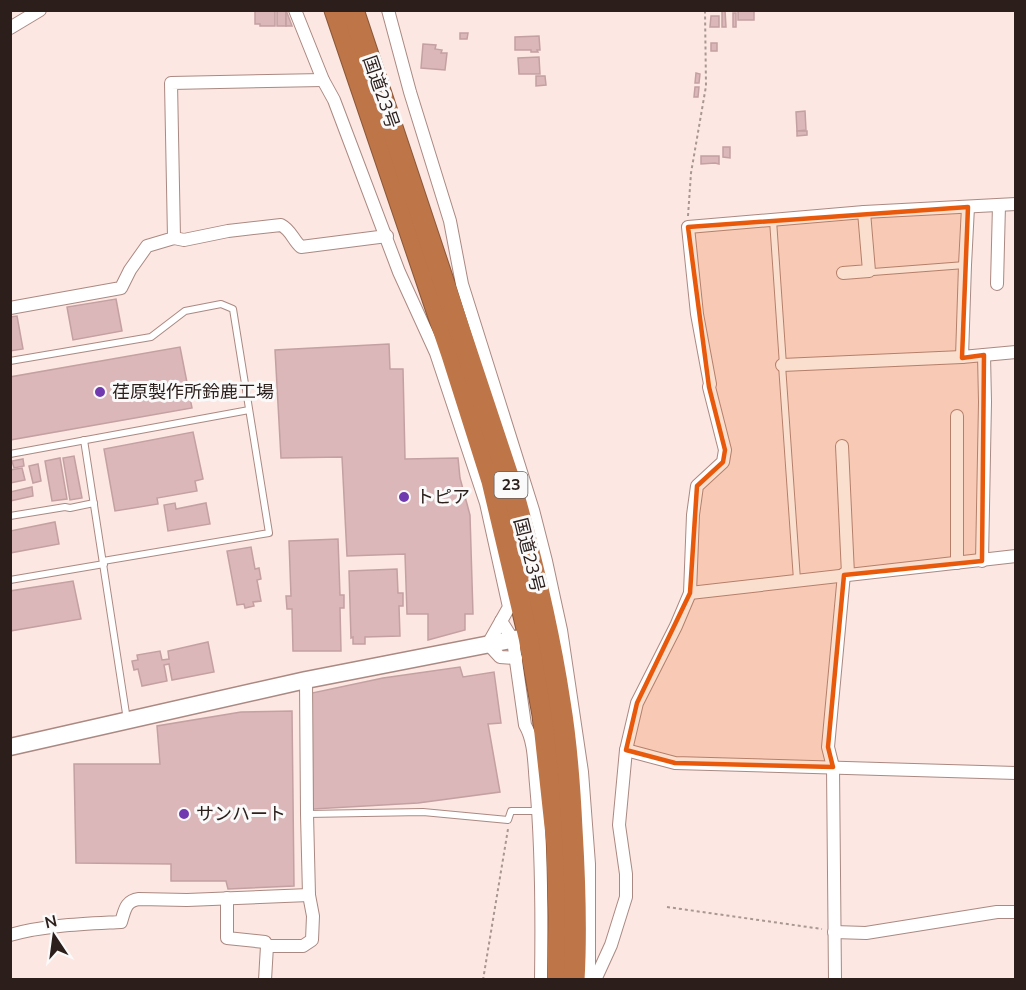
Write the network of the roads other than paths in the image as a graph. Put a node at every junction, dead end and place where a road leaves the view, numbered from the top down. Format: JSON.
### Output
{"nodes":[{"id":1,"x":40,"y":10,"type":"edge"},
{"id":2,"x":295,"y":10,"type":"edge"},
{"id":3,"x":335,"y":10,"type":"edge"},
{"id":4,"x":353,"y":10,"type":"edge"},
{"id":5,"x":388,"y":10,"type":"edge"},
{"id":6,"x":10,"y":28,"type":"edge"},
{"id":7,"x":323,"y":80,"type":"junction"},
{"id":8,"x":1016,"y":204,"type":"edge"},
{"id":9,"x":999,"y":205,"type":"junction"},
{"id":10,"x":968,"y":207,"type":"junction"},
{"id":11,"x":864,"y":212,"type":"junction"},
{"id":12,"x":772,"y":220,"type":"junction"},
{"id":13,"x":387,"y":236,"type":"junction"},
{"id":14,"x":174,"y":238,"type":"junction"},
{"id":15,"x":965,"y":265,"type":"junction"},
{"id":16,"x":869,"y":271,"type":"junction"},
{"id":17,"x":843,"y":273,"type":"dead end"},
{"id":18,"x":997,"y":284,"type":"dead end"},
{"id":19,"x":10,"y":308,"type":"edge"},
{"id":20,"x":1016,"y":352,"type":"edge"},
{"id":21,"x":984,"y":355,"type":"junction"},
{"id":22,"x":962,"y":357,"type":"junction"},
{"id":23,"x":10,"y":361,"type":"edge"},
{"id":24,"x":782,"y":365,"type":"junction"},
{"id":25,"x":249,"y":410,"type":"junction"},
{"id":26,"x":957,"y":416,"type":"dead end"},
{"id":27,"x":84,"y":440,"type":"junction"},
{"id":28,"x":842,"y":446,"type":"dead end"},
{"id":29,"x":10,"y":454,"type":"edge"},
{"id":30,"x":94,"y":503,"type":"junction"},
{"id":31,"x":10,"y":516,"type":"edge"},
{"id":32,"x":1016,"y":556,"type":"edge"},
{"id":33,"x":982,"y":561,"type":"junction"},
{"id":34,"x":104,"y":563,"type":"junction"},
{"id":35,"x":957,"y":563,"type":"junction"},
{"id":36,"x":846,"y":574,"type":"junction"},
{"id":37,"x":10,"y":580,"type":"edge"},
{"id":38,"x":797,"y":580,"type":"junction"},
{"id":39,"x":690,"y":593,"type":"junction"},
{"id":40,"x":501,"y":621,"type":"junction"},
{"id":41,"x":530,"y":637,"type":"junction"},
{"id":42,"x":488,"y":644,"type":"junction"},
{"id":43,"x":516,"y":658,"type":"junction"},
{"id":44,"x":306,"y":680,"type":"junction"},
{"id":45,"x":127,"y":721,"type":"junction"},
{"id":46,"x":537,"y":732,"type":"junction"},
{"id":47,"x":10,"y":747,"type":"edge"},
{"id":48,"x":626,"y":750,"type":"junction"},
{"id":49,"x":832,"y":767,"type":"junction"},
{"id":50,"x":1016,"y":773,"type":"edge"},
{"id":51,"x":538,"y":811,"type":"junction"},
{"id":52,"x":308,"y":814,"type":"junction"},
{"id":53,"x":309,"y":895,"type":"junction"},
{"id":54,"x":227,"y":898,"type":"junction"},
{"id":55,"x":1016,"y":912,"type":"edge"},
{"id":56,"x":834,"y":932,"type":"junction"},
{"id":57,"x":10,"y":935,"type":"edge"},
{"id":58,"x":267,"y":946,"type":"junction"},
{"id":59,"x":265,"y":980,"type":"edge"},
{"id":60,"x":541,"y":980,"type":"edge"},
{"id":61,"x":558,"y":980,"type":"edge"},
{"id":62,"x":574,"y":980,"type":"edge"},
{"id":63,"x":590,"y":980,"type":"edge"},
{"id":64,"x":595,"y":980,"type":"edge"},
{"id":65,"x":835,"y":980,"type":"edge"}],
"edges":[{"from":1,"to":6,"type":"street"},
{"from":2,"to":7,"type":"street"},
{"from":3,"to":41,"type":"highway","name":"国道23号","number":"23"},
{"from":4,"to":41,"type":"highway","name":"国道23号","number":"23"},
{"from":5,"to":63,"type":"street"},
{"from":7,"to":13,"type":"street"},
{"from":7,"to":14,"type":"street"},
{"from":8,"to":9,"type":"street"},
{"from":9,"to":10,"type":"street"},
{"from":9,"to":18,"type":"street"},
{"from":10,"to":11,"type":"street"},
{"from":10,"to":15,"type":"street"},
{"from":11,"to":12,"type":"street"},
{"from":11,"to":16,"type":"street"},
{"from":12,"to":24,"type":"lane"},
{"from":12,"to":39,"type":"street"},
{"from":13,"to":14,"type":"street"},
{"from":13,"to":40,"type":"street"},
{"from":14,"to":19,"type":"street"},
{"from":15,"to":16,"type":"lane"},
{"from":15,"to":22,"type":"street"},
{"from":16,"to":17,"type":"street"},
{"from":20,"to":21,"type":"street"},
{"from":21,"to":22,"type":"street"},
{"from":21,"to":33,"type":"street"},
{"from":22,"to":24,"type":"street"},
{"from":23,"to":25,"type":"lane"},
{"from":24,"to":38,"type":"lane"},
{"from":25,"to":27,"type":"lane"},
{"from":25,"to":34,"type":"lane"},
{"from":26,"to":35,"type":"street"},
{"from":27,"to":29,"type":"lane"},
{"from":27,"to":30,"type":"lane"},
{"from":28,"to":36,"type":"street"},
{"from":30,"to":31,"type":"lane"},
{"from":30,"to":34,"type":"lane"},
{"from":32,"to":33,"type":"street"},
{"from":33,"to":35,"type":"street"},
{"from":34,"to":37,"type":"lane"},
{"from":34,"to":45,"type":"lane"},
{"from":35,"to":36,"type":"street"},
{"from":36,"to":38,"type":"street"},
{"from":36,"to":49,"type":"street"},
{"from":38,"to":39,"type":"street"},
{"from":39,"to":48,"type":"street"},
{"from":40,"to":41,"type":"street"},
{"from":40,"to":42,"type":"street"},
{"from":41,"to":42,"type":"street"},
{"from":41,"to":43,"type":"street"},
{"from":41,"to":46,"type":"highway","name":"国道23号","number":"23"},
{"from":41,"to":62,"type":"highway","name":"国道23号","number":"23"},
{"from":42,"to":43,"type":"street"},
{"from":42,"to":44,"type":"street"},
{"from":43,"to":46,"type":"street"},
{"from":44,"to":45,"type":"street"},
{"from":44,"to":52,"type":"street"},
{"from":45,"to":47,"type":"street"},
{"from":46,"to":51,"type":"street"},
{"from":46,"to":61,"type":"highway","name":"国道23号","number":"23"},
{"from":48,"to":49,"type":"street"},
{"from":48,"to":64,"type":"street"},
{"from":49,"to":50,"type":"street"},
{"from":49,"to":56,"type":"street"},
{"from":51,"to":52,"type":"lane"},
{"from":51,"to":60,"type":"street"},
{"from":52,"to":53,"type":"street"},
{"from":53,"to":54,"type":"street"},
{"from":53,"to":58,"type":"street"},
{"from":54,"to":57,"type":"street"},
{"from":54,"to":58,"type":"street"},
{"from":55,"to":56,"type":"street"},
{"from":56,"to":65,"type":"street"},
{"from":58,"to":59,"type":"street"}]}
